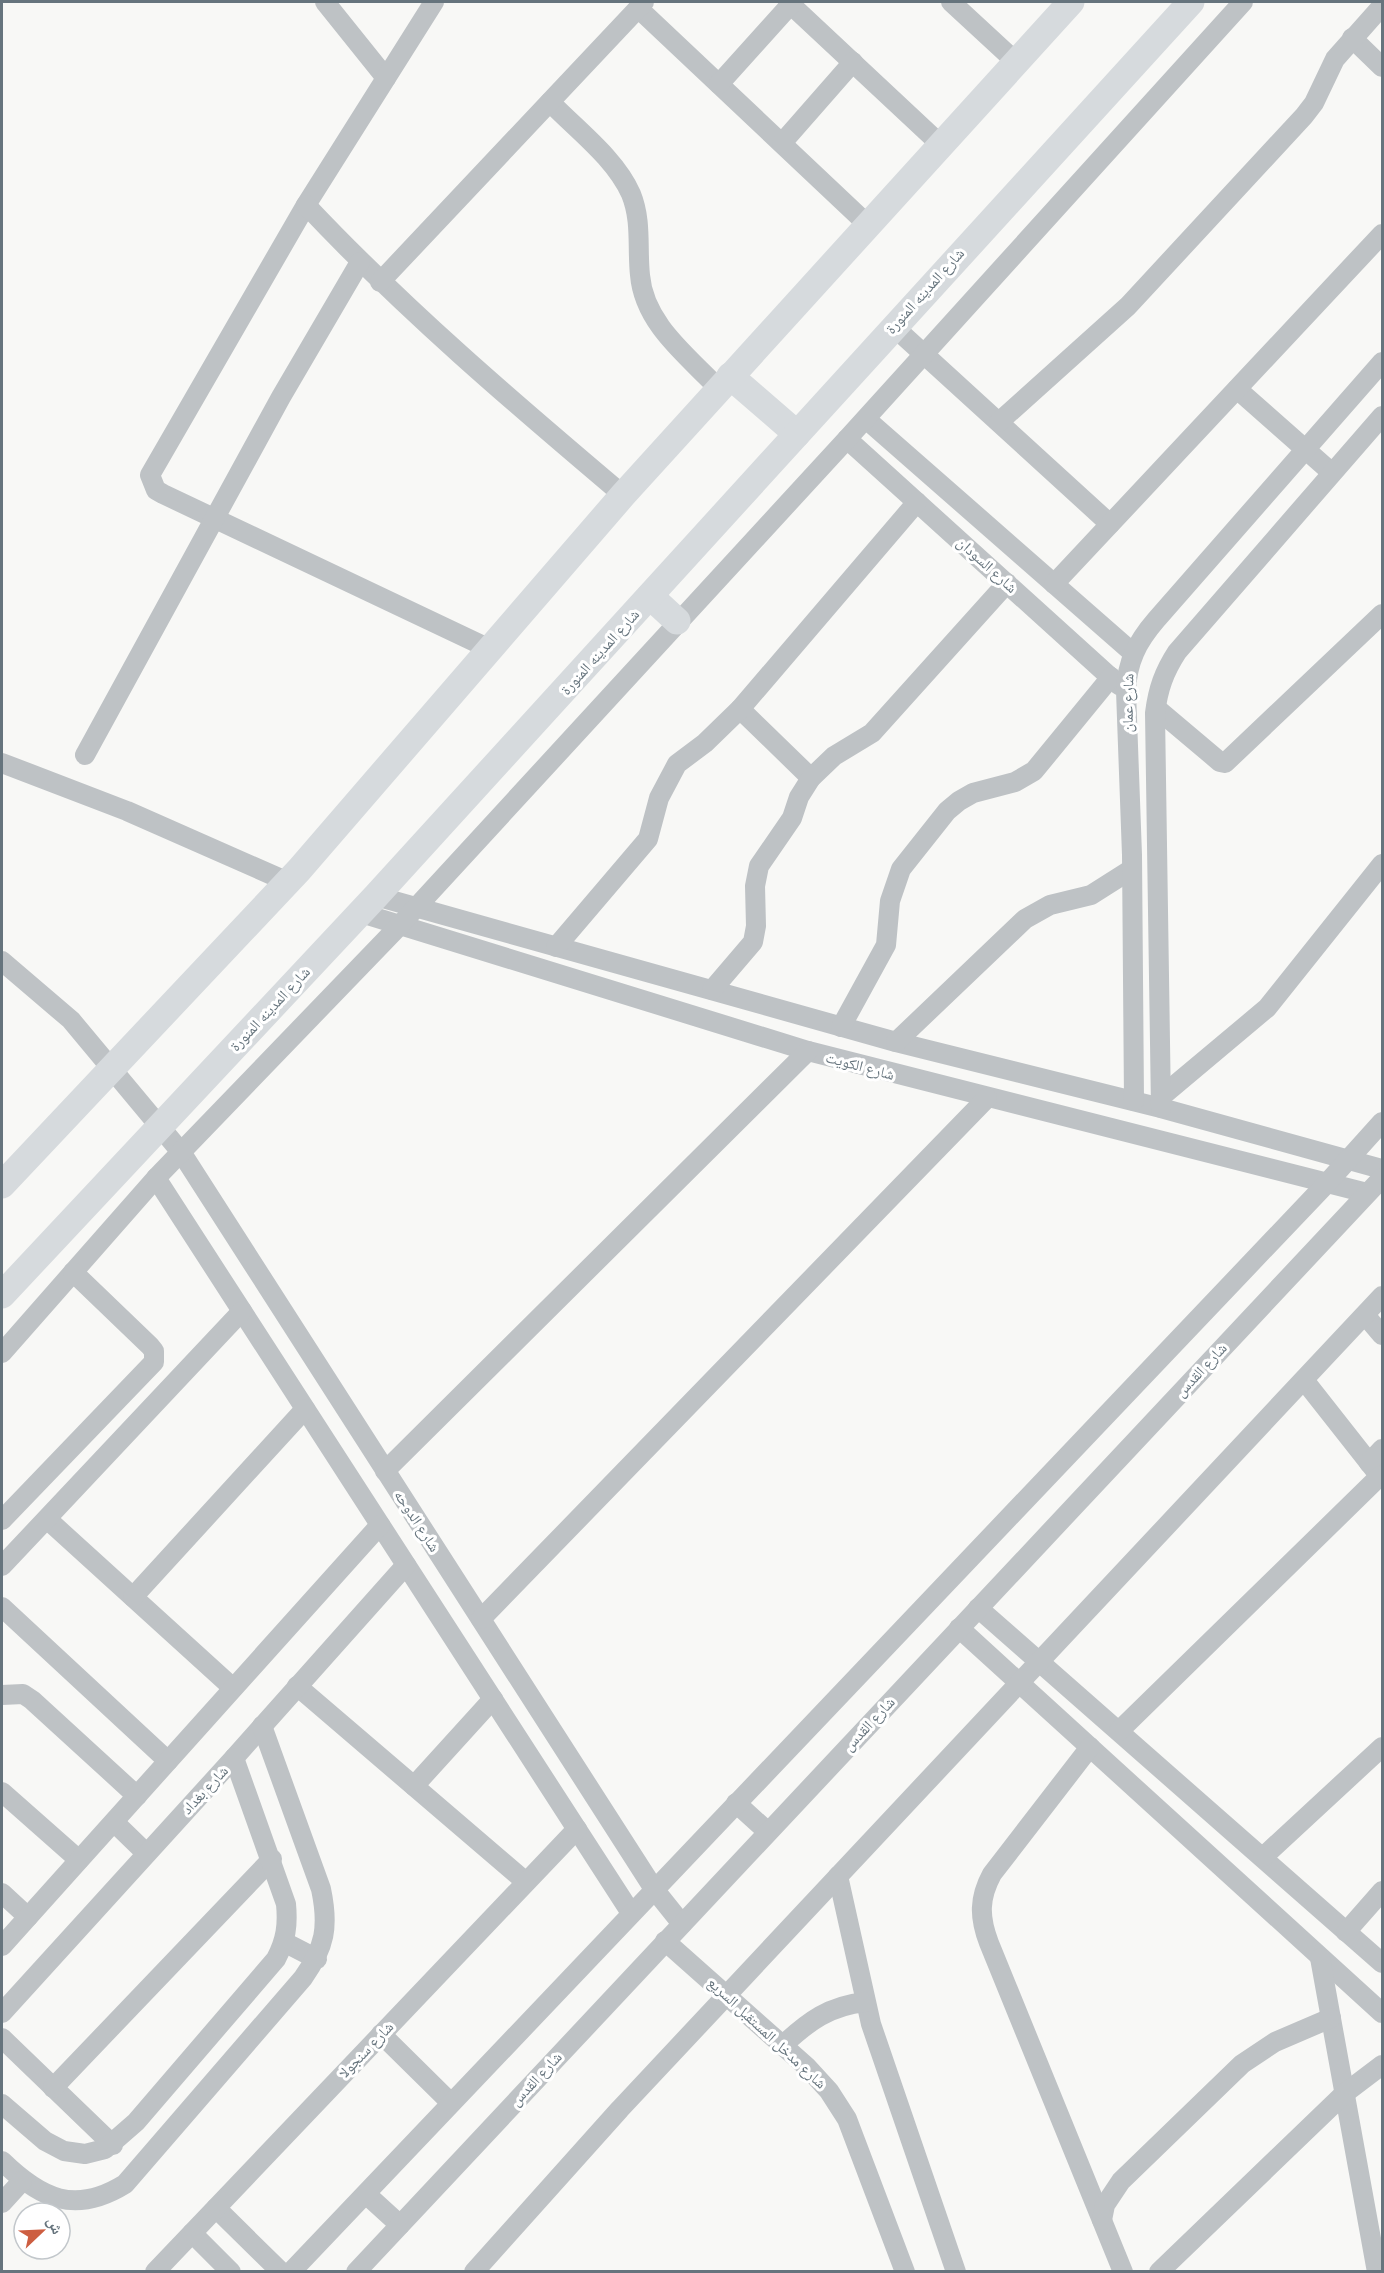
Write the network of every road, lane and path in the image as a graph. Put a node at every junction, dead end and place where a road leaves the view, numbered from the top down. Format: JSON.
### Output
{"nodes":[{"id":1,"x":325,"y":2,"type":"edge"},
{"id":2,"x":434,"y":2,"type":"edge"},
{"id":3,"x":951,"y":2,"type":"edge"},
{"id":4,"x":1071,"y":2,"type":"edge"},
{"id":5,"x":1191,"y":2,"type":"edge"},
{"id":6,"x":1243,"y":2,"type":"edge"},
{"id":7,"x":789,"y":3,"type":"edge"},
{"id":8,"x":641,"y":5,"type":"edge"},
{"id":9,"x":1383,"y":6,"type":"edge"},
{"id":10,"x":1352,"y":38,"type":"junction"},
{"id":11,"x":853,"y":62,"type":"junction"},
{"id":12,"x":1016,"y":63,"type":"junction"},
{"id":13,"x":1383,"y":67,"type":"edge"},
{"id":14,"x":386,"y":78,"type":"junction"},
{"id":15,"x":720,"y":84,"type":"junction"},
{"id":16,"x":550,"y":102,"type":"junction"},
{"id":17,"x":782,"y":143,"type":"junction"},
{"id":18,"x":940,"y":144,"type":"junction"},
{"id":19,"x":306,"y":205,"type":"junction"},
{"id":20,"x":867,"y":224,"type":"junction"},
{"id":21,"x":1383,"y":234,"type":"edge"},
{"id":22,"x":360,"y":262,"type":"junction"},
{"id":23,"x":380,"y":282,"type":"junction"},
{"id":24,"x":893,"y":326,"type":"junction"},
{"id":25,"x":923,"y":353,"type":"junction"},
{"id":26,"x":1383,"y":362,"type":"edge"},
{"id":27,"x":725,"y":383,"type":"junction"},
{"id":28,"x":1237,"y":389,"type":"junction"},
{"id":29,"x":1383,"y":416,"type":"edge"},
{"id":30,"x":866,"y":419,"type":"junction"},
{"id":31,"x":999,"y":423,"type":"junction"},
{"id":32,"x":797,"y":434,"type":"junction"},
{"id":33,"x":847,"y":439,"type":"junction"},
{"id":34,"x":1304,"y":449,"type":"junction"},
{"id":35,"x":1331,"y":472,"type":"junction"},
{"id":36,"x":623,"y":495,"type":"junction"},
{"id":37,"x":917,"y":502,"type":"junction"},
{"id":38,"x":216,"y":519,"type":"junction"},
{"id":39,"x":1110,"y":524,"type":"junction"},
{"id":40,"x":1007,"y":583,"type":"junction"},
{"id":41,"x":1054,"y":584,"type":"junction"},
{"id":42,"x":650,"y":596,"type":"junction"},
{"id":43,"x":1383,"y":614,"type":"edge"},
{"id":44,"x":677,"y":621,"type":"junction"},
{"id":45,"x":492,"y":650,"type":"junction"},
{"id":46,"x":1133,"y":653,"type":"junction"},
{"id":47,"x":1111,"y":677,"type":"junction"},
{"id":48,"x":1126,"y":691,"type":"junction"},
{"id":49,"x":1156,"y":708,"type":"junction"},
{"id":50,"x":740,"y":709,"type":"junction"},
{"id":51,"x":1156,"y":735,"type":"junction"},
{"id":52,"x":1127,"y":738,"type":"junction"},
{"id":53,"x":85,"y":756,"type":"dead end"},
{"id":54,"x":2,"y":763,"type":"edge"},
{"id":55,"x":811,"y":778,"type":"junction"},
{"id":56,"x":1383,"y":864,"type":"edge"},
{"id":57,"x":1132,"y":869,"type":"junction"},
{"id":58,"x":288,"y":882,"type":"junction"},
{"id":59,"x":368,"y":905,"type":"junction"},
{"id":60,"x":416,"y":907,"type":"junction"},
{"id":61,"x":400,"y":925,"type":"junction"},
{"id":62,"x":556,"y":947,"type":"junction"},
{"id":63,"x":2,"y":961,"type":"edge"},
{"id":64,"x":712,"y":990,"type":"junction"},
{"id":65,"x":842,"y":1027,"type":"junction"},
{"id":66,"x":896,"y":1042,"type":"junction"},
{"id":67,"x":915,"y":1047,"type":"junction"},
{"id":68,"x":808,"y":1051,"type":"junction"},
{"id":69,"x":112,"y":1068,"type":"junction"},
{"id":70,"x":908,"y":1078,"type":"junction"},
{"id":71,"x":987,"y":1098,"type":"junction"},
{"id":72,"x":1134,"y":1101,"type":"junction"},
{"id":73,"x":1162,"y":1102,"type":"junction"},
{"id":74,"x":1383,"y":1122,"type":"edge"},
{"id":75,"x":159,"y":1126,"type":"junction"},
{"id":76,"x":181,"y":1152,"type":"junction"},
{"id":77,"x":1348,"y":1160,"type":"junction"},
{"id":78,"x":1383,"y":1169,"type":"edge"},
{"id":79,"x":156,"y":1178,"type":"junction"},
{"id":80,"x":1383,"y":1178,"type":"edge"},
{"id":81,"x":1328,"y":1182,"type":"junction"},
{"id":82,"x":2,"y":1185,"type":"edge"},
{"id":83,"x":1367,"y":1193,"type":"junction"},
{"id":84,"x":74,"y":1272,"type":"junction"},
{"id":85,"x":2,"y":1296,"type":"edge"},
{"id":86,"x":1383,"y":1296,"type":"edge"},
{"id":87,"x":242,"y":1311,"type":"junction"},
{"id":88,"x":1365,"y":1315,"type":"junction"},
{"id":89,"x":1383,"y":1335,"type":"edge"},
{"id":90,"x":2,"y":1353,"type":"edge"},
{"id":91,"x":1304,"y":1380,"type":"junction"},
{"id":92,"x":305,"y":1409,"type":"junction"},
{"id":93,"x":1379,"y":1467,"type":"edge"},
{"id":94,"x":385,"y":1471,"type":"junction"},
{"id":95,"x":47,"y":1518,"type":"junction"},
{"id":96,"x":2,"y":1520,"type":"edge"},
{"id":97,"x":380,"y":1525,"type":"junction"},
{"id":98,"x":440,"y":1556,"type":"junction"},
{"id":99,"x":2,"y":1566,"type":"edge"},
{"id":100,"x":410,"y":1571,"type":"junction"},
{"id":101,"x":133,"y":1596,"type":"junction"},
{"id":102,"x":2,"y":1607,"type":"edge"},
{"id":103,"x":978,"y":1608,"type":"junction"},
{"id":104,"x":481,"y":1619,"type":"junction"},
{"id":105,"x":958,"y":1628,"type":"junction"},
{"id":106,"x":1039,"y":1660,"type":"junction"},
{"id":107,"x":1018,"y":1682,"type":"junction"},
{"id":108,"x":297,"y":1686,"type":"junction"},
{"id":109,"x":233,"y":1688,"type":"junction"},
{"id":110,"x":2,"y":1695,"type":"edge"},
{"id":111,"x":493,"y":1699,"type":"junction"},
{"id":112,"x":262,"y":1726,"type":"junction"},
{"id":113,"x":1119,"y":1731,"type":"junction"},
{"id":114,"x":1090,"y":1747,"type":"junction"},
{"id":115,"x":1383,"y":1747,"type":"edge"},
{"id":116,"x":234,"y":1758,"type":"junction"},
{"id":117,"x":168,"y":1761,"type":"junction"},
{"id":118,"x":414,"y":1786,"type":"junction"},
{"id":119,"x":2,"y":1792,"type":"edge"},
{"id":120,"x":137,"y":1796,"type":"junction"},
{"id":121,"x":736,"y":1803,"type":"junction"},
{"id":122,"x":114,"y":1822,"type":"junction"},
{"id":123,"x":577,"y":1829,"type":"junction"},
{"id":124,"x":768,"y":1832,"type":"junction"},
{"id":125,"x":146,"y":1854,"type":"junction"},
{"id":126,"x":1263,"y":1857,"type":"junction"},
{"id":127,"x":272,"y":1859,"type":"junction"},
{"id":128,"x":79,"y":1860,"type":"junction"},
{"id":129,"x":838,"y":1876,"type":"junction"},
{"id":130,"x":526,"y":1882,"type":"junction"},
{"id":131,"x":654,"y":1889,"type":"junction"},
{"id":132,"x":1383,"y":1891,"type":"edge"},
{"id":133,"x":2,"y":1893,"type":"edge"},
{"id":134,"x":631,"y":1913,"type":"junction"},
{"id":135,"x":28,"y":1917,"type":"junction"},
{"id":136,"x":682,"y":1924,"type":"junction"},
{"id":137,"x":1346,"y":1932,"type":"junction"},
{"id":138,"x":665,"y":1941,"type":"junction"},
{"id":139,"x":284,"y":1942,"type":"junction"},
{"id":140,"x":2,"y":1946,"type":"edge"},
{"id":141,"x":1320,"y":1958,"type":"junction"},
{"id":142,"x":316,"y":1959,"type":"junction"},
{"id":143,"x":1383,"y":1963,"type":"edge"},
{"id":144,"x":726,"y":1995,"type":"junction"},
{"id":145,"x":865,"y":2002,"type":"junction"},
{"id":146,"x":2,"y":2013,"type":"edge"},
{"id":147,"x":1383,"y":2013,"type":"edge"},
{"id":148,"x":1331,"y":2018,"type":"junction"},
{"id":149,"x":381,"y":2034,"type":"junction"},
{"id":150,"x":2,"y":2038,"type":"edge"},
{"id":151,"x":783,"y":2045,"type":"junction"},
{"id":152,"x":1383,"y":2064,"type":"edge"},
{"id":153,"x":54,"y":2088,"type":"junction"},
{"id":154,"x":1345,"y":2093,"type":"junction"},
{"id":155,"x":452,"y":2103,"type":"junction"},
{"id":156,"x":2,"y":2104,"type":"edge"},
{"id":157,"x":113,"y":2145,"type":"junction"},
{"id":158,"x":2,"y":2161,"type":"edge"},
{"id":159,"x":22,"y":2181,"type":"junction"},
{"id":160,"x":366,"y":2194,"type":"junction"},
{"id":161,"x":2,"y":2203,"type":"edge"},
{"id":162,"x":216,"y":2208,"type":"junction"},
{"id":163,"x":1102,"y":2220,"type":"junction"},
{"id":164,"x":400,"y":2224,"type":"junction"},
{"id":165,"x":192,"y":2233,"type":"junction"},
{"id":166,"x":155,"y":2271,"type":"edge"},
{"id":167,"x":231,"y":2271,"type":"edge"},
{"id":168,"x":281,"y":2271,"type":"edge"},
{"id":169,"x":291,"y":2271,"type":"edge"},
{"id":170,"x":356,"y":2271,"type":"edge"},
{"id":171,"x":474,"y":2271,"type":"edge"},
{"id":172,"x":905,"y":2271,"type":"edge"},
{"id":173,"x":956,"y":2271,"type":"edge"},
{"id":174,"x":1124,"y":2271,"type":"edge"},
{"id":175,"x":1159,"y":2271,"type":"edge"},
{"id":176,"x":1377,"y":2271,"type":"edge"}],
"edges":[{"from":1,"to":14,"type":"street"},
{"from":2,"to":14,"type":"street"},
{"from":3,"to":12,"type":"street"},
{"from":4,"to":12,"type":"main road"},
{"from":5,"to":24,"type":"main road","name":"شارع المدينه المنورة"},
{"from":6,"to":25,"type":"street"},
{"from":7,"to":11,"type":"street"},
{"from":7,"to":15,"type":"street"},
{"from":8,"to":15,"type":"street"},
{"from":8,"to":16,"type":"street"},
{"from":9,"to":10,"type":"street"},
{"from":10,"to":13,"type":"street"},
{"from":10,"to":31,"type":"street"},
{"from":11,"to":17,"type":"street"},
{"from":11,"to":18,"type":"street"},
{"from":12,"to":18,"type":"main road"},
{"from":14,"to":19,"type":"street"},
{"from":15,"to":17,"type":"street"},
{"from":16,"to":23,"type":"street"},
{"from":16,"to":27,"type":"street"},
{"from":17,"to":20,"type":"street"},
{"from":18,"to":20,"type":"main road"},
{"from":19,"to":22,"type":"street"},
{"from":19,"to":38,"type":"street"},
{"from":20,"to":27,"type":"main road"},
{"from":21,"to":28,"type":"street"},
{"from":22,"to":23,"type":"street"},
{"from":22,"to":38,"type":"street"},
{"from":23,"to":36,"type":"street"},
{"from":24,"to":25,"type":"street"},
{"from":24,"to":32,"type":"main road","name":"شارع المدينه المنورة"},
{"from":25,"to":30,"type":"street"},
{"from":25,"to":31,"type":"street"},
{"from":26,"to":34,"type":"street","name":"شارع عمان"},
{"from":27,"to":32,"type":"main road"},
{"from":27,"to":36,"type":"main road"},
{"from":28,"to":34,"type":"street"},
{"from":28,"to":39,"type":"street"},
{"from":29,"to":35,"type":"street","name":"شارع عمان"},
{"from":30,"to":33,"type":"street"},
{"from":30,"to":41,"type":"street","name":"شارع السودان"},
{"from":31,"to":39,"type":"street"},
{"from":32,"to":42,"type":"main road","name":"شارع المدينه المنورة"},
{"from":33,"to":37,"type":"street","name":"شارع السودان"},
{"from":33,"to":44,"type":"street"},
{"from":34,"to":35,"type":"street"},
{"from":34,"to":46,"type":"street","name":"شارع عمان"},
{"from":35,"to":49,"type":"street","name":"شارع عمان"},
{"from":36,"to":45,"type":"main road"},
{"from":37,"to":40,"type":"street","name":"شارع السودان"},
{"from":37,"to":50,"type":"street"},
{"from":38,"to":45,"type":"street"},
{"from":38,"to":53,"type":"street"},
{"from":39,"to":41,"type":"street"},
{"from":40,"to":47,"type":"street","name":"شارع السودان"},
{"from":40,"to":55,"type":"street"},
{"from":41,"to":46,"type":"street","name":"شارع السودان"},
{"from":42,"to":44,"type":"main road"},
{"from":42,"to":59,"type":"main road","name":"شارع المدينه المنورة"},
{"from":43,"to":49,"type":"street"},
{"from":44,"to":60,"type":"street"},
{"from":45,"to":58,"type":"main road"},
{"from":46,"to":48,"type":"street","name":"شارع عمان"},
{"from":47,"to":48,"type":"street","name":"شارع السودان"},
{"from":47,"to":65,"type":"street"},
{"from":48,"to":52,"type":"street","name":"شارع عمان"},
{"from":49,"to":51,"type":"street","name":"شارع عمان"},
{"from":50,"to":55,"type":"street"},
{"from":50,"to":62,"type":"street"},
{"from":51,"to":52,"type":"street"},
{"from":51,"to":73,"type":"street","name":"شارع عمان"},
{"from":52,"to":57,"type":"street","name":"شارع عمان"},
{"from":54,"to":58,"type":"street"},
{"from":55,"to":64,"type":"street"},
{"from":56,"to":73,"type":"street"},
{"from":57,"to":66,"type":"street"},
{"from":57,"to":72,"type":"street","name":"شارع عمان"},
{"from":58,"to":69,"type":"main road"},
{"from":59,"to":60,"type":"street"},
{"from":59,"to":61,"type":"street","name":"شارع الكويت"},
{"from":59,"to":75,"type":"main road","name":"شارع المدينه المنورة"},
{"from":60,"to":61,"type":"street"},
{"from":60,"to":62,"type":"street"},
{"from":61,"to":68,"type":"street","name":"شارع الكويت"},
{"from":61,"to":76,"type":"street"},
{"from":62,"to":64,"type":"street"},
{"from":63,"to":69,"type":"street","name":"شارع الدوحه"},
{"from":64,"to":65,"type":"street"},
{"from":65,"to":66,"type":"street"},
{"from":66,"to":67,"type":"street"},
{"from":67,"to":70,"type":"street"},
{"from":67,"to":72,"type":"street"},
{"from":68,"to":70,"type":"street","name":"شارع الكويت"},
{"from":68,"to":94,"type":"street"},
{"from":69,"to":75,"type":"street","name":"شارع الدوحه"},
{"from":69,"to":82,"type":"main road"},
{"from":70,"to":71,"type":"street","name":"شارع الكويت"},
{"from":71,"to":81,"type":"street","name":"شارع الكويت"},
{"from":71,"to":104,"type":"street"},
{"from":72,"to":73,"type":"street"},
{"from":73,"to":77,"type":"street"},
{"from":74,"to":77,"type":"street"},
{"from":75,"to":76,"type":"street","name":"شارع الدوحه"},
{"from":75,"to":85,"type":"main road","name":"شارع المدينه المنورة"},
{"from":76,"to":79,"type":"street"},
{"from":76,"to":94,"type":"street","name":"شارع الدوحه"},
{"from":77,"to":78,"type":"street"},
{"from":77,"to":81,"type":"street"},
{"from":79,"to":84,"type":"street"},
{"from":79,"to":87,"type":"street"},
{"from":80,"to":83,"type":"street","name":"شارع القدس"},
{"from":81,"to":83,"type":"street","name":"شارع الكويت"},
{"from":81,"to":121,"type":"street"},
{"from":83,"to":103,"type":"street","name":"شارع القدس"},
{"from":84,"to":90,"type":"street"},
{"from":84,"to":96,"type":"street"},
{"from":86,"to":88,"type":"street"},
{"from":87,"to":92,"type":"street"},
{"from":87,"to":95,"type":"street"},
{"from":88,"to":89,"type":"street"},
{"from":88,"to":91,"type":"street"},
{"from":91,"to":93,"type":"street"},
{"from":91,"to":106,"type":"street"},
{"from":92,"to":97,"type":"street"},
{"from":92,"to":101,"type":"street"},
{"from":93,"to":113,"type":"street"},
{"from":94,"to":98,"type":"street","name":"شارع الدوحه"},
{"from":95,"to":99,"type":"street"},
{"from":95,"to":101,"type":"street"},
{"from":97,"to":100,"type":"street"},
{"from":97,"to":109,"type":"street"},
{"from":98,"to":100,"type":"street","name":"شارع بغداد"},
{"from":98,"to":104,"type":"street","name":"شارع الدوحه"},
{"from":100,"to":108,"type":"street","name":"شارع بغداد"},
{"from":100,"to":111,"type":"street"},
{"from":101,"to":109,"type":"street"},
{"from":102,"to":117,"type":"street"},
{"from":103,"to":105,"type":"street","name":"شارع القدس"},
{"from":103,"to":106,"type":"street"},
{"from":104,"to":131,"type":"street","name":"شارع الدوحه"},
{"from":105,"to":107,"type":"street"},
{"from":105,"to":124,"type":"street","name":"شارع القدس"},
{"from":106,"to":107,"type":"street"},
{"from":106,"to":113,"type":"street"},
{"from":107,"to":114,"type":"street"},
{"from":107,"to":129,"type":"street"},
{"from":108,"to":112,"type":"street","name":"شارع بغداد"},
{"from":108,"to":118,"type":"street"},
{"from":109,"to":117,"type":"street"},
{"from":110,"to":120,"type":"street"},
{"from":111,"to":118,"type":"street"},
{"from":111,"to":123,"type":"street"},
{"from":112,"to":116,"type":"street","name":"شارع بغداد"},
{"from":112,"to":142,"type":"street"},
{"from":113,"to":126,"type":"street"},
{"from":114,"to":141,"type":"street"},
{"from":114,"to":163,"type":"street"},
{"from":115,"to":126,"type":"street"},
{"from":116,"to":125,"type":"street","name":"شارع بغداد"},
{"from":116,"to":127,"type":"street"},
{"from":117,"to":120,"type":"street"},
{"from":118,"to":130,"type":"street"},
{"from":119,"to":128,"type":"street"},
{"from":120,"to":122,"type":"street"},
{"from":121,"to":124,"type":"street"},
{"from":121,"to":131,"type":"street"},
{"from":122,"to":125,"type":"street"},
{"from":122,"to":128,"type":"street"},
{"from":123,"to":130,"type":"street","name":"شارع سنجولا"},
{"from":123,"to":134,"type":"street"},
{"from":124,"to":136,"type":"street","name":"شارع القدس"},
{"from":125,"to":146,"type":"street","name":"شارع بغداد"},
{"from":126,"to":137,"type":"street"},
{"from":127,"to":139,"type":"street"},
{"from":127,"to":153,"type":"street"},
{"from":128,"to":135,"type":"street"},
{"from":129,"to":144,"type":"street"},
{"from":129,"to":145,"type":"street"},
{"from":130,"to":149,"type":"street","name":"شارع سنجولا"},
{"from":131,"to":134,"type":"street"},
{"from":131,"to":136,"type":"street","name":"شارع الدوحه"},
{"from":132,"to":137,"type":"street"},
{"from":133,"to":135,"type":"street"},
{"from":134,"to":155,"type":"street"},
{"from":135,"to":140,"type":"street"},
{"from":136,"to":138,"type":"street","name":"شارع القدس"},
{"from":137,"to":143,"type":"street"},
{"from":138,"to":144,"type":"street","name":"شارع مدخل المستقبل السريع"},
{"from":138,"to":164,"type":"street","name":"شارع القدس"},
{"from":139,"to":142,"type":"street"},
{"from":139,"to":157,"type":"street"},
{"from":141,"to":147,"type":"street"},
{"from":141,"to":148,"type":"street"},
{"from":142,"to":159,"type":"street"},
{"from":144,"to":151,"type":"street","name":"شارع مدخل المستقبل السريع"},
{"from":144,"to":171,"type":"street"},
{"from":145,"to":151,"type":"street"},
{"from":145,"to":173,"type":"street"},
{"from":148,"to":154,"type":"street"},
{"from":148,"to":163,"type":"street"},
{"from":149,"to":155,"type":"street"},
{"from":149,"to":162,"type":"street","name":"شارع سنجولا"},
{"from":150,"to":153,"type":"street"},
{"from":151,"to":172,"type":"street","name":"شارع مدخل المستقبل السريع"},
{"from":152,"to":154,"type":"street"},
{"from":153,"to":157,"type":"street"},
{"from":154,"to":175,"type":"street"},
{"from":154,"to":176,"type":"street"},
{"from":155,"to":160,"type":"street"},
{"from":156,"to":157,"type":"street"},
{"from":158,"to":159,"type":"street"},
{"from":159,"to":161,"type":"street"},
{"from":160,"to":164,"type":"street"},
{"from":160,"to":169,"type":"street"},
{"from":162,"to":165,"type":"street","name":"شارع سنجولا"},
{"from":162,"to":168,"type":"street"},
{"from":163,"to":174,"type":"street"},
{"from":164,"to":170,"type":"street","name":"شارع القدس"},
{"from":165,"to":166,"type":"street","name":"شارع سنجولا"},
{"from":165,"to":167,"type":"street"}]}
